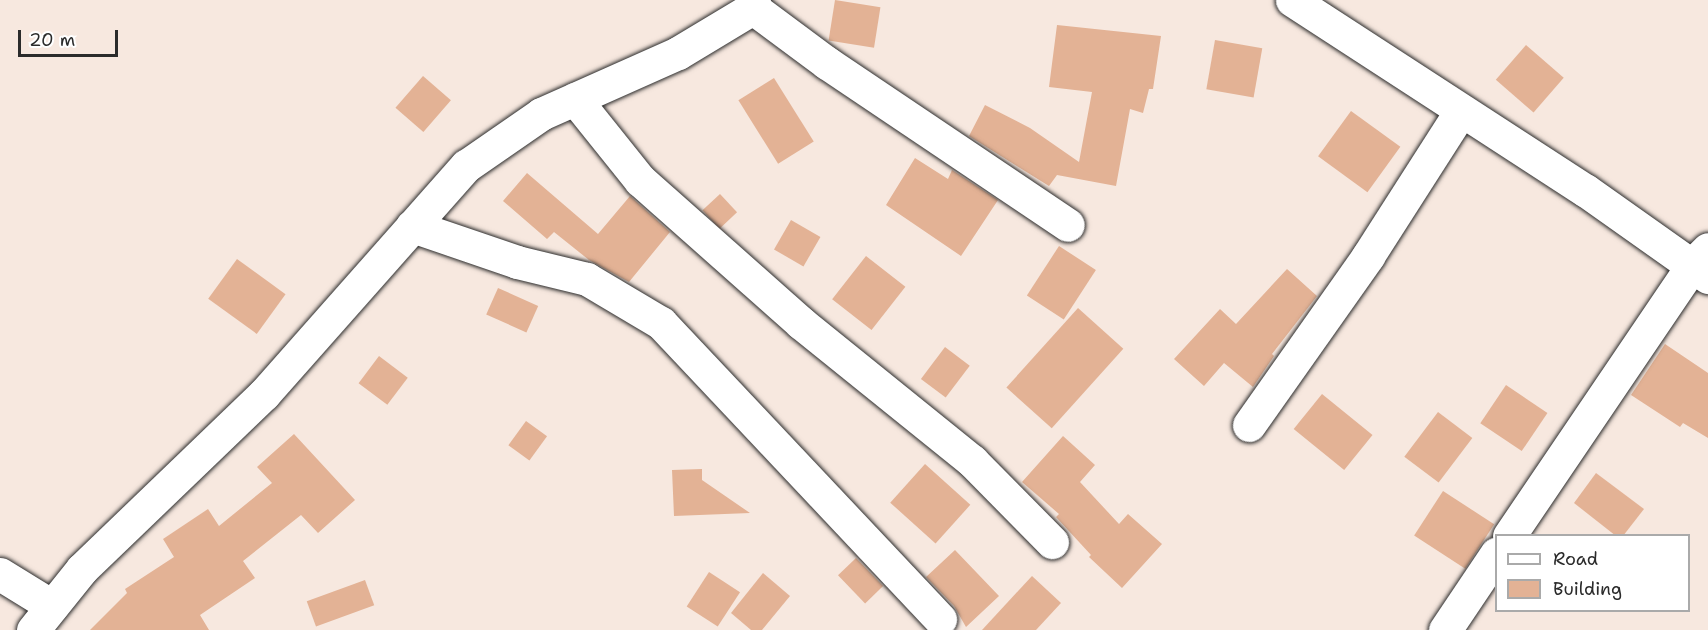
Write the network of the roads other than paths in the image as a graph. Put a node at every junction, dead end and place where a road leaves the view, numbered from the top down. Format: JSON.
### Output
{"nodes":[{"id":1,"x":1292,"y":0,"type":"edge"},
{"id":2,"x":754,"y":4,"type":"edge"},
{"id":3,"x":575,"y":99,"type":"junction"},
{"id":4,"x":1460,"y":112,"type":"junction"},
{"id":5,"x":1068,"y":225,"type":"dead end"},
{"id":6,"x":412,"y":226,"type":"junction"},
{"id":7,"x":1703,"y":263,"type":"edge"},
{"id":8,"x":1249,"y":425,"type":"dead end"},
{"id":9,"x":1510,"y":534,"type":"edge"},
{"id":10,"x":1052,"y":542,"type":"dead end"},
{"id":11,"x":1495,"y":557,"type":"edge"},
{"id":12,"x":0,"y":574,"type":"edge"},
{"id":13,"x":43,"y":618,"type":"edge"},
{"id":14,"x":940,"y":619,"type":"dead end"},
{"id":15,"x":1445,"y":630,"type":"edge"}],
"edges":[{"from":1,"to":4,"type":"street"},
{"from":2,"to":3,"type":"street"},
{"from":2,"to":5,"type":"street"},
{"from":3,"to":6,"type":"street"},
{"from":3,"to":10,"type":"street"},
{"from":4,"to":7,"type":"street"},
{"from":4,"to":8,"type":"street"},
{"from":6,"to":13,"type":"street"},
{"from":6,"to":14,"type":"street"},
{"from":7,"to":9,"type":"street"},
{"from":11,"to":15,"type":"street"},
{"from":12,"to":13,"type":"street"}]}
